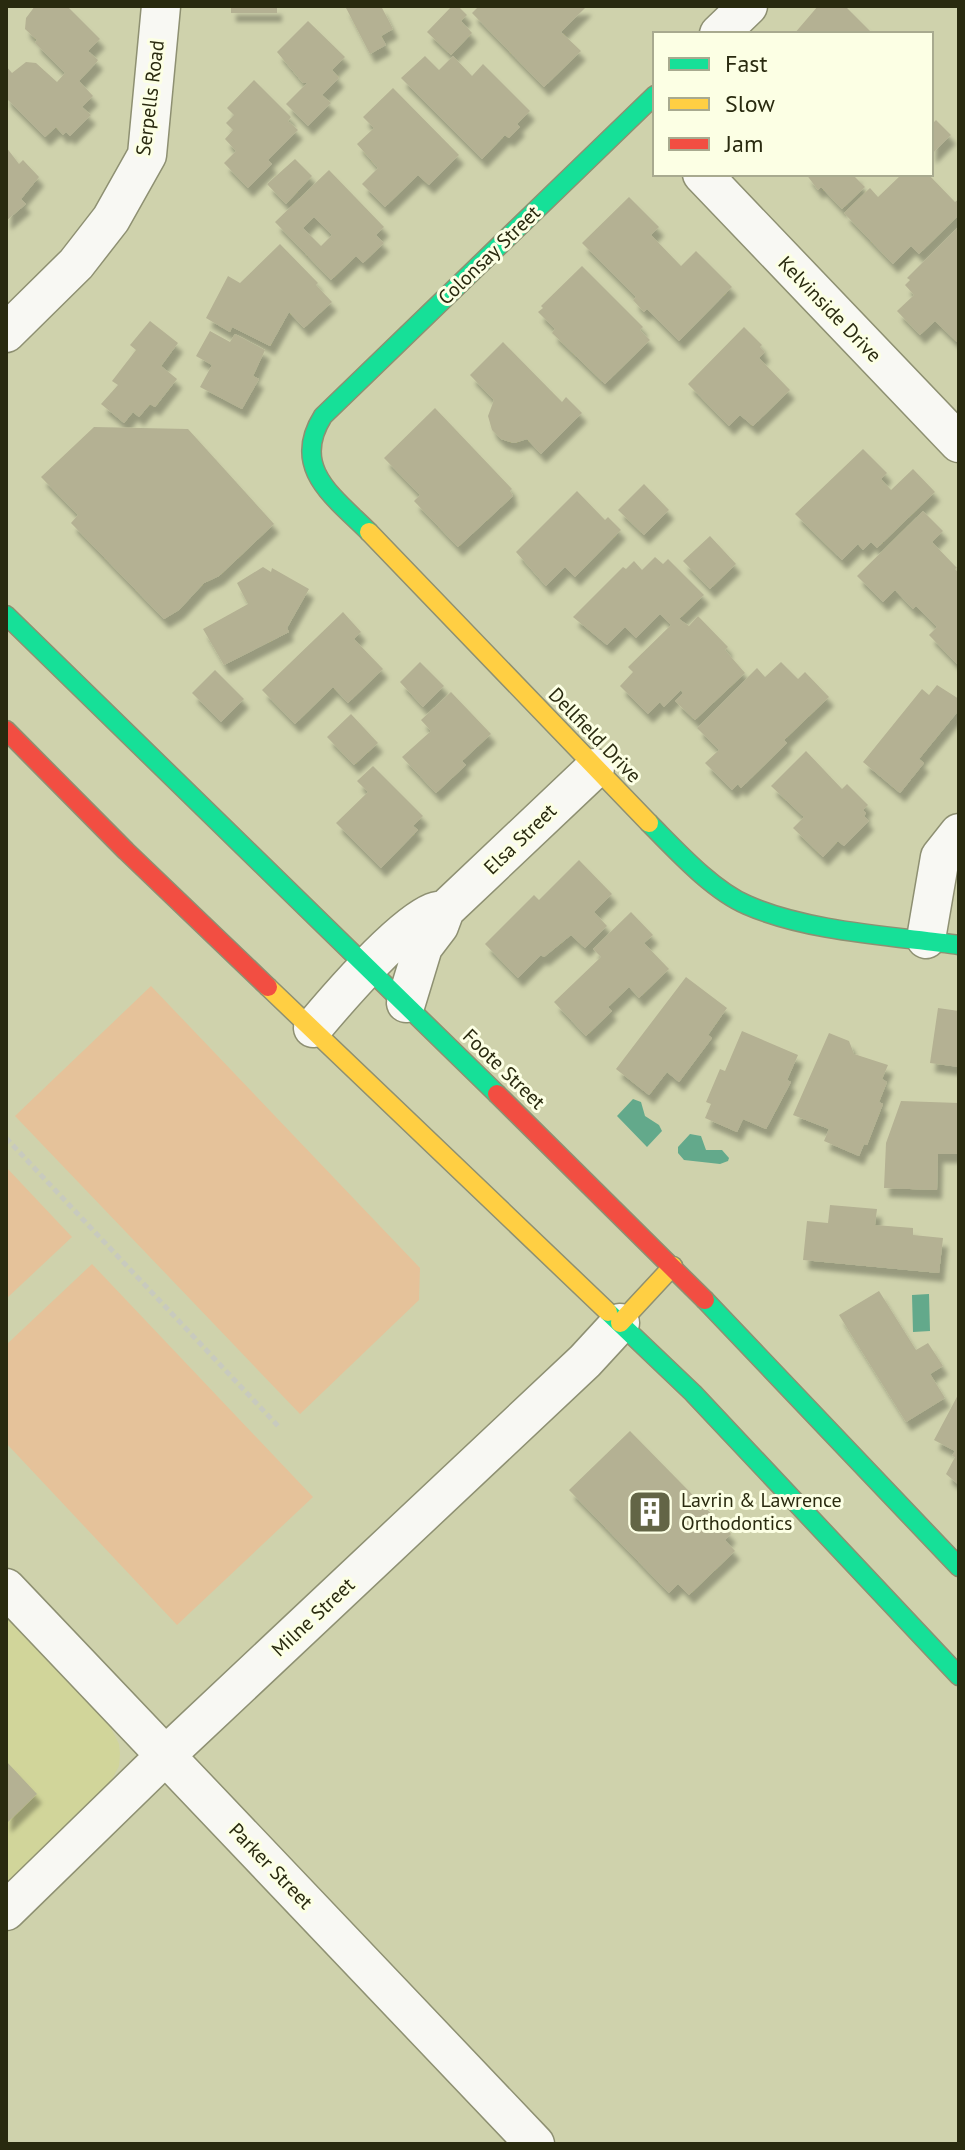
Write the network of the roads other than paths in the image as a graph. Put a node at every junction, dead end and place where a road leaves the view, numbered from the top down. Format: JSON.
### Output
{"nodes":[{"id":1,"x":161,"y":6,"type":"edge"},
{"id":2,"x":748,"y":6,"type":"edge"},
{"id":3,"x":721,"y":32,"type":"edge"},
{"id":4,"x":650,"y":110,"type":"edge"},
{"id":5,"x":704,"y":176,"type":"edge"},
{"id":6,"x":6,"y":333,"type":"edge"},
{"id":7,"x":323,"y":416,"type":"joint"},
{"id":8,"x":959,"y":443,"type":"edge"},
{"id":9,"x":9,"y":623,"type":"edge"},
{"id":10,"x":6,"y":730,"type":"edge"},
{"id":11,"x":595,"y":768,"type":"junction"},
{"id":12,"x":959,"y":833,"type":"edge"},
{"id":13,"x":445,"y":910,"type":"junction"},
{"id":14,"x":942,"y":942,"type":"edge"},
{"id":15,"x":367,"y":965,"type":"junction"},
{"id":16,"x":406,"y":1003,"type":"junction"},
{"id":17,"x":313,"y":1028,"type":"junction"},
{"id":18,"x":673,"y":1266,"type":"junction"},
{"id":19,"x":620,"y":1323,"type":"junction"},
{"id":20,"x":959,"y":1567,"type":"edge"},
{"id":21,"x":6,"y":1588,"type":"edge"},
{"id":22,"x":959,"y":1676,"type":"edge"},
{"id":23,"x":166,"y":1755,"type":"junction"},
{"id":24,"x":6,"y":1911,"type":"edge"},
{"id":25,"x":535,"y":2144,"type":"edge"}],
"edges":[{"from":1,"to":6,"type":"street","name":"Serpells Road"},
{"from":2,"to":3,"type":"street"},
{"from":4,"to":7,"type":"main road","name":"Colonsay Street"},
{"from":5,"to":8,"type":"street","name":"Kelvinside Drive"},
{"from":7,"to":11,"type":"main road","name":"Dellfield Drive"},
{"from":9,"to":15,"type":"main road","name":"Foote Street"},
{"from":10,"to":17,"type":"main road"},
{"from":11,"to":13,"type":"street","name":"Elsa Street"},
{"from":11,"to":14,"type":"main road","name":"Dellfield Drive"},
{"from":12,"to":14,"type":"street"},
{"from":13,"to":15,"type":"street","name":"Elsa Street"},
{"from":13,"to":16,"type":"street","name":"Elsa Street"},
{"from":15,"to":16,"type":"main road","name":"Foote Street"},
{"from":15,"to":17,"type":"street","name":"Elsa Street"},
{"from":16,"to":18,"type":"main road","name":"Foote Street"},
{"from":17,"to":19,"type":"main road"},
{"from":18,"to":19,"type":"main road"},
{"from":18,"to":20,"type":"main road","name":"Foote Street"},
{"from":19,"to":22,"type":"main road"},
{"from":19,"to":23,"type":"street","name":"Milne Street"},
{"from":21,"to":23,"type":"street","name":"Parker Street"},
{"from":23,"to":24,"type":"street","name":"Milne Street"},
{"from":23,"to":25,"type":"street","name":"Parker Street"}]}
